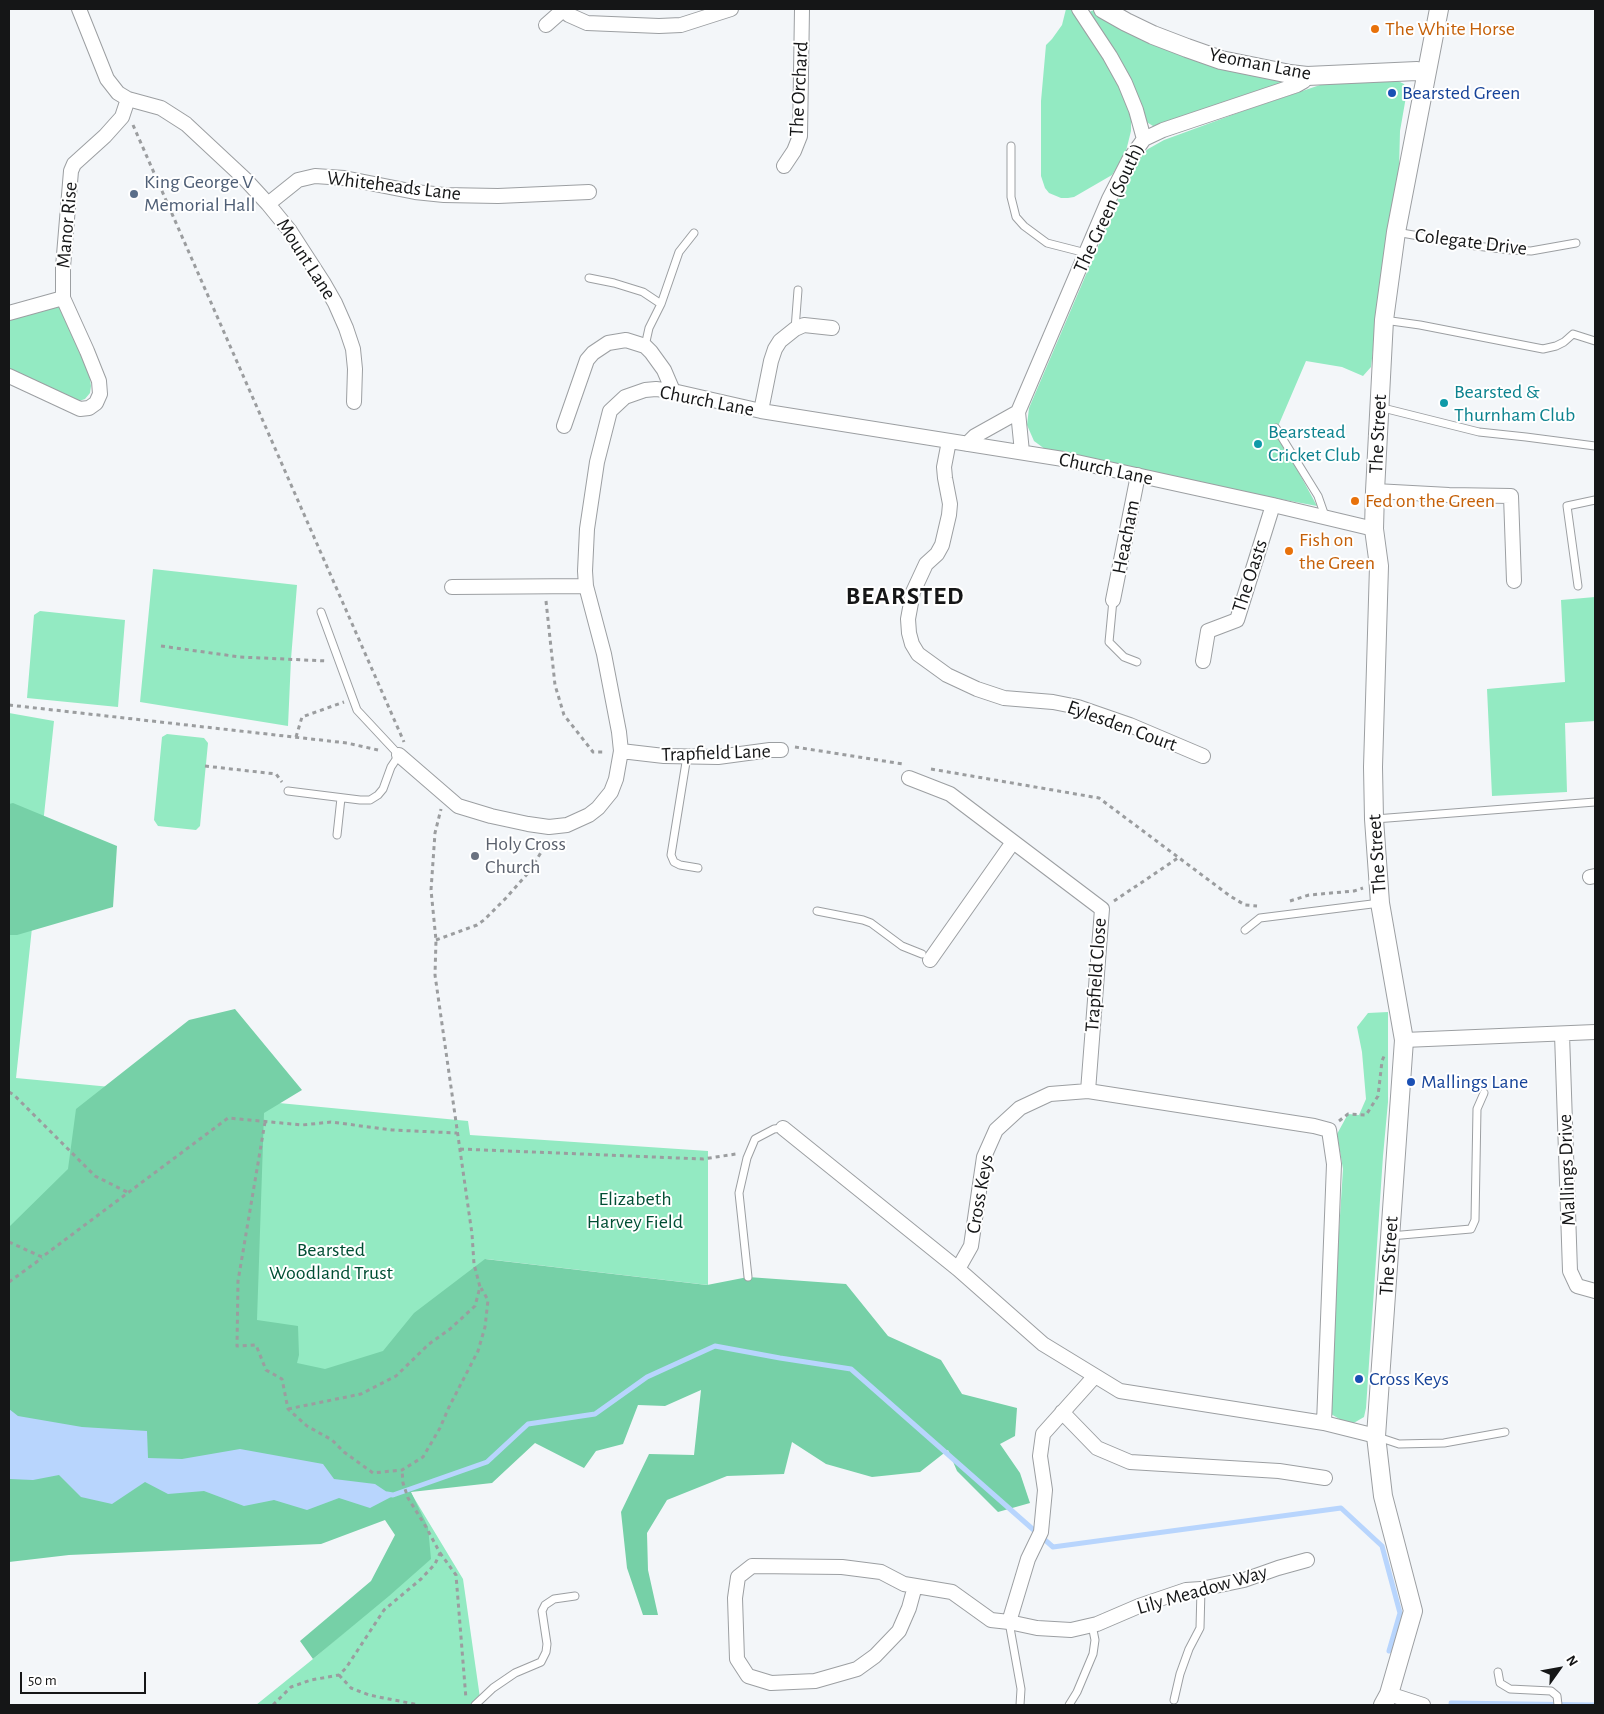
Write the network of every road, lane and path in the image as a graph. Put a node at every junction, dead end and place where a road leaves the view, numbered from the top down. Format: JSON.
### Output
{"nodes":[{"id":1,"x":79,"y":9,"type":"edge"},
{"id":2,"x":563,"y":9,"type":"edge"},
{"id":3,"x":731,"y":9,"type":"edge"},
{"id":4,"x":802,"y":9,"type":"edge"},
{"id":5,"x":1079,"y":9,"type":"edge"},
{"id":6,"x":1103,"y":9,"type":"edge"},
{"id":7,"x":1439,"y":9,"type":"edge"},
{"id":8,"x":546,"y":25,"type":"dead end"},
{"id":9,"x":1426,"y":73,"type":"junction"},
{"id":10,"x":1307,"y":76,"type":"junction"},
{"id":11,"x":128,"y":99,"type":"junction"},
{"id":12,"x":124,"y":113,"type":"junction"},
{"id":13,"x":1144,"y":139,"type":"junction"},
{"id":14,"x":1011,"y":146,"type":"dead end"},
{"id":15,"x":784,"y":166,"type":"dead end"},
{"id":16,"x":589,"y":192,"type":"dead end"},
{"id":17,"x":268,"y":204,"type":"junction"},
{"id":18,"x":1396,"y":232,"type":"junction"},
{"id":19,"x":694,"y":233,"type":"dead end"},
{"id":20,"x":1576,"y":243,"type":"dead end"},
{"id":21,"x":1086,"y":253,"type":"junction"},
{"id":22,"x":589,"y":278,"type":"dead end"},
{"id":23,"x":798,"y":290,"type":"dead end"},
{"id":24,"x":63,"y":298,"type":"junction"},
{"id":25,"x":661,"y":304,"type":"junction"},
{"id":26,"x":9,"y":313,"type":"edge"},
{"id":27,"x":1384,"y":320,"type":"junction"},
{"id":28,"x":832,"y":328,"type":"dead end"},
{"id":29,"x":795,"y":329,"type":"junction"},
{"id":30,"x":1595,"y":341,"type":"edge"},
{"id":31,"x":645,"y":346,"type":"junction"},
{"id":32,"x":9,"y":376,"type":"edge"},
{"id":33,"x":673,"y":391,"type":"junction"},
{"id":34,"x":354,"y":402,"type":"dead end"},
{"id":35,"x":1379,"y":407,"type":"junction"},
{"id":36,"x":761,"y":412,"type":"junction"},
{"id":37,"x":1018,"y":412,"type":"junction"},
{"id":38,"x":564,"y":426,"type":"dead end"},
{"id":39,"x":1276,"y":428,"type":"dead end"},
{"id":40,"x":949,"y":440,"type":"junction"},
{"id":41,"x":967,"y":444,"type":"junction"},
{"id":42,"x":1595,"y":446,"type":"edge"},
{"id":43,"x":1022,"y":452,"type":"junction"},
{"id":44,"x":1138,"y":474,"type":"junction"},
{"id":45,"x":1375,"y":492,"type":"junction"},
{"id":46,"x":1595,"y":500,"type":"edge"},
{"id":47,"x":1273,"y":505,"type":"junction"},
{"id":48,"x":1327,"y":519,"type":"junction"},
{"id":49,"x":1374,"y":530,"type":"junction"},
{"id":50,"x":1514,"y":581,"type":"dead end"},
{"id":51,"x":586,"y":586,"type":"junction"},
{"id":52,"x":1578,"y":586,"type":"dead end"},
{"id":53,"x":452,"y":587,"type":"dead end"},
{"id":54,"x":545,"y":587,"type":"junction"},
{"id":55,"x":1113,"y":600,"type":"joint"},
{"id":56,"x":321,"y":612,"type":"dead end"},
{"id":57,"x":161,"y":646,"type":"dead end"},
{"id":58,"x":1202,"y":660,"type":"dead end"},
{"id":59,"x":339,"y":662,"type":"junction"},
{"id":60,"x":1137,"y":662,"type":"dead end"},
{"id":61,"x":352,"y":699,"type":"junction"},
{"id":62,"x":9,"y":705,"type":"edge"},
{"id":63,"x":296,"y":737,"type":"junction"},
{"id":64,"x":781,"y":750,"type":"joint"},
{"id":65,"x":622,"y":751,"type":"junction"},
{"id":66,"x":398,"y":755,"type":"junction"},
{"id":67,"x":687,"y":756,"type":"junction"},
{"id":68,"x":1203,"y":756,"type":"dead end"},
{"id":69,"x":905,"y":765,"type":"dead end"},
{"id":70,"x":206,"y":766,"type":"dead end"},
{"id":71,"x":925,"y":768,"type":"dead end"},
{"id":72,"x":909,"y":778,"type":"dead end"},
{"id":73,"x":288,"y":791,"type":"joint"},
{"id":74,"x":341,"y":798,"type":"junction"},
{"id":75,"x":447,"y":798,"type":"junction"},
{"id":76,"x":1595,"y":802,"type":"edge"},
{"id":77,"x":1374,"y":819,"type":"junction"},
{"id":78,"x":549,"y":827,"type":"junction"},
{"id":79,"x":337,"y":835,"type":"dead end"},
{"id":80,"x":1013,"y":842,"type":"junction"},
{"id":81,"x":1178,"y":858,"type":"junction"},
{"id":82,"x":698,"y":868,"type":"dead end"},
{"id":83,"x":1380,"y":894,"type":"junction"},
{"id":84,"x":1287,"y":902,"type":"dead end"},
{"id":85,"x":1262,"y":906,"type":"dead end"},
{"id":86,"x":1102,"y":909,"type":"junction"},
{"id":87,"x":817,"y":911,"type":"dead end"},
{"id":88,"x":1245,"y":930,"type":"dead end"},
{"id":89,"x":436,"y":940,"type":"junction"},
{"id":90,"x":930,"y":960,"type":"joint"},
{"id":91,"x":1595,"y":1032,"type":"edge"},
{"id":92,"x":1562,"y":1034,"type":"junction"},
{"id":93,"x":1404,"y":1040,"type":"junction"},
{"id":94,"x":1088,"y":1091,"type":"junction"},
{"id":95,"x":9,"y":1092,"type":"edge"},
{"id":96,"x":1484,"y":1093,"type":"dead end"},
{"id":97,"x":265,"y":1122,"type":"junction"},
{"id":98,"x":783,"y":1128,"type":"joint"},
{"id":99,"x":1328,"y":1130,"type":"junction"},
{"id":100,"x":457,"y":1132,"type":"junction"},
{"id":101,"x":460,"y":1149,"type":"junction"},
{"id":102,"x":749,"y":1152,"type":"junction"},
{"id":103,"x":129,"y":1193,"type":"junction"},
{"id":104,"x":1390,"y":1236,"type":"junction"},
{"id":105,"x":9,"y":1242,"type":"edge"},
{"id":106,"x":42,"y":1258,"type":"junction"},
{"id":107,"x":958,"y":1269,"type":"junction"},
{"id":108,"x":748,"y":1277,"type":"dead end"},
{"id":109,"x":9,"y":1282,"type":"edge"},
{"id":110,"x":480,"y":1287,"type":"junction"},
{"id":111,"x":1595,"y":1291,"type":"edge"},
{"id":112,"x":1096,"y":1376,"type":"junction"},
{"id":113,"x":288,"y":1409,"type":"junction"},
{"id":114,"x":1062,"y":1412,"type":"junction"},
{"id":115,"x":1324,"y":1423,"type":"junction"},
{"id":116,"x":1505,"y":1432,"type":"dead end"},
{"id":117,"x":1376,"y":1436,"type":"junction"},
{"id":118,"x":402,"y":1470,"type":"junction"},
{"id":119,"x":1324,"y":1478,"type":"dead end"},
{"id":120,"x":440,"y":1553,"type":"junction"},
{"id":121,"x":1307,"y":1560,"type":"dead end"},
{"id":122,"x":915,"y":1586,"type":"junction"},
{"id":123,"x":1202,"y":1589,"type":"junction"},
{"id":124,"x":575,"y":1596,"type":"dead end"},
{"id":125,"x":1009,"y":1622,"type":"junction"},
{"id":126,"x":1092,"y":1625,"type":"junction"},
{"id":127,"x":1498,"y":1672,"type":"dead end"},
{"id":128,"x":339,"y":1675,"type":"junction"},
{"id":129,"x":1174,"y":1700,"type":"dead end"},
{"id":130,"x":1386,"y":1700,"type":"edge"},
{"id":131,"x":273,"y":1705,"type":"edge"},
{"id":132,"x":419,"y":1705,"type":"edge"},
{"id":133,"x":470,"y":1705,"type":"edge"},
{"id":134,"x":475,"y":1705,"type":"edge"},
{"id":135,"x":1020,"y":1705,"type":"edge"},
{"id":136,"x":1069,"y":1705,"type":"edge"},
{"id":137,"x":1423,"y":1705,"type":"edge"},
{"id":138,"x":1558,"y":1705,"type":"edge"}],
"edges":[{"from":1,"to":11,"type":"street"},
{"from":2,"to":3,"type":"street"},
{"from":2,"to":8,"type":"street"},
{"from":4,"to":15,"type":"street","name":"The Orchard"},
{"from":5,"to":13,"type":"street","name":"The Green (South)"},
{"from":6,"to":10,"type":"street","name":"Yeoman Lane"},
{"from":7,"to":9,"type":"street","name":"The Street"},
{"from":9,"to":10,"type":"street","name":"Yeoman Lane"},
{"from":9,"to":18,"type":"street","name":"The Street"},
{"from":10,"to":13,"type":"street"},
{"from":11,"to":12,"type":"street","name":"Manor Rise"},
{"from":11,"to":17,"type":"street","name":"Mount Lane"},
{"from":12,"to":24,"type":"street","name":"Manor Rise"},
{"from":12,"to":66,"type":"path"},
{"from":13,"to":21,"type":"street","name":"The Green (South)"},
{"from":14,"to":21,"type":"lane"},
{"from":16,"to":17,"type":"street","name":"Whiteheads Lane"},
{"from":17,"to":34,"type":"street","name":"Mount Lane"},
{"from":18,"to":20,"type":"lane","name":"Colegate Drive"},
{"from":18,"to":27,"type":"street","name":"The Street"},
{"from":19,"to":25,"type":"lane"},
{"from":21,"to":37,"type":"street","name":"The Green (South)"},
{"from":22,"to":25,"type":"lane"},
{"from":23,"to":29,"type":"lane"},
{"from":24,"to":26,"type":"street","name":"Manor Rise"},
{"from":24,"to":32,"type":"street","name":"Manor Rise"},
{"from":25,"to":31,"type":"lane"},
{"from":27,"to":30,"type":"lane"},
{"from":27,"to":35,"type":"street","name":"The Street"},
{"from":28,"to":29,"type":"street"},
{"from":29,"to":36,"type":"street"},
{"from":31,"to":33,"type":"street"},
{"from":31,"to":38,"type":"street"},
{"from":33,"to":36,"type":"street","name":"Church Lane"},
{"from":33,"to":51,"type":"street","name":"Church Lane"},
{"from":35,"to":42,"type":"lane"},
{"from":35,"to":45,"type":"street","name":"The Street"},
{"from":36,"to":40,"type":"street","name":"Church Lane"},
{"from":37,"to":41,"type":"street"},
{"from":37,"to":43,"type":"street"},
{"from":39,"to":48,"type":"lane"},
{"from":40,"to":41,"type":"street","name":"Church Lane"},
{"from":40,"to":68,"type":"street","name":"Eylesden Court"},
{"from":41,"to":43,"type":"street","name":"Church Lane"},
{"from":43,"to":44,"type":"street","name":"Church Lane"},
{"from":44,"to":47,"type":"street","name":"Church Lane"},
{"from":44,"to":55,"type":"street","name":"Heacham"},
{"from":45,"to":49,"type":"street","name":"The Street"},
{"from":45,"to":50,"type":"street"},
{"from":46,"to":52,"type":"lane"},
{"from":47,"to":48,"type":"street","name":"Church Lane"},
{"from":47,"to":58,"type":"street","name":"The Oasts"},
{"from":48,"to":49,"type":"street","name":"Church Lane"},
{"from":49,"to":77,"type":"street","name":"The Street"},
{"from":51,"to":54,"type":"street"},
{"from":51,"to":65,"type":"street","name":"Church Lane"},
{"from":53,"to":54,"type":"street"},
{"from":54,"to":65,"type":"path"},
{"from":55,"to":60,"type":"lane"},
{"from":56,"to":59,"type":"lane"},
{"from":57,"to":59,"type":"path"},
{"from":59,"to":61,"type":"lane"},
{"from":61,"to":63,"type":"path"},
{"from":61,"to":66,"type":"lane"},
{"from":62,"to":63,"type":"path"},
{"from":63,"to":66,"type":"path"},
{"from":64,"to":67,"type":"street","name":"Trapfield Lane"},
{"from":64,"to":69,"type":"path"},
{"from":65,"to":67,"type":"street","name":"Trapfield Lane"},
{"from":65,"to":78,"type":"street","name":"Church Lane"},
{"from":66,"to":74,"type":"lane"},
{"from":66,"to":75,"type":"street","name":"Church Lane"},
{"from":67,"to":82,"type":"lane"},
{"from":70,"to":73,"type":"path"},
{"from":71,"to":81,"type":"path"},
{"from":72,"to":80,"type":"street","name":"Trapfield Close"},
{"from":73,"to":74,"type":"lane"},
{"from":74,"to":79,"type":"lane"},
{"from":75,"to":78,"type":"street","name":"Church Lane"},
{"from":75,"to":89,"type":"path"},
{"from":76,"to":77,"type":"lane"},
{"from":77,"to":83,"type":"street","name":"The Street"},
{"from":78,"to":89,"type":"path"},
{"from":80,"to":86,"type":"street","name":"Trapfield Close"},
{"from":80,"to":90,"type":"street"},
{"from":81,"to":85,"type":"path"},
{"from":81,"to":86,"type":"path"},
{"from":83,"to":84,"type":"path"},
{"from":83,"to":88,"type":"lane"},
{"from":83,"to":93,"type":"street","name":"The Street"},
{"from":86,"to":94,"type":"street","name":"Trapfield Close"},
{"from":87,"to":90,"type":"lane"},
{"from":89,"to":100,"type":"path"},
{"from":91,"to":92,"type":"street"},
{"from":92,"to":93,"type":"street"},
{"from":92,"to":111,"type":"street","name":"Mallings Drive"},
{"from":93,"to":99,"type":"path"},
{"from":93,"to":104,"type":"street","name":"The Street"},
{"from":94,"to":99,"type":"street","name":"Cross Keys"},
{"from":94,"to":107,"type":"street","name":"Cross Keys"},
{"from":95,"to":103,"type":"path"},
{"from":96,"to":104,"type":"lane"},
{"from":97,"to":100,"type":"path"},
{"from":97,"to":103,"type":"path"},
{"from":97,"to":113,"type":"path"},
{"from":98,"to":102,"type":"lane"},
{"from":98,"to":107,"type":"street"},
{"from":99,"to":115,"type":"street"},
{"from":100,"to":101,"type":"path"},
{"from":101,"to":102,"type":"path"},
{"from":101,"to":110,"type":"path"},
{"from":102,"to":108,"type":"lane"},
{"from":103,"to":106,"type":"path"},
{"from":104,"to":117,"type":"street","name":"The Street"},
{"from":105,"to":106,"type":"path"},
{"from":106,"to":109,"type":"path"},
{"from":107,"to":112,"type":"street"},
{"from":110,"to":113,"type":"path"},
{"from":110,"to":118,"type":"path"},
{"from":112,"to":114,"type":"street"},
{"from":112,"to":115,"type":"street"},
{"from":113,"to":118,"type":"path"},
{"from":114,"to":119,"type":"street"},
{"from":114,"to":125,"type":"street"},
{"from":115,"to":117,"type":"street"},
{"from":116,"to":117,"type":"lane"},
{"from":117,"to":130,"type":"street","name":"The Street"},
{"from":118,"to":120,"type":"path"},
{"from":120,"to":128,"type":"path"},
{"from":120,"to":133,"type":"path"},
{"from":121,"to":123,"type":"street","name":"Lily Meadow Way"},
{"from":122,"to":122,"type":"street","name":"Lily Meadow Way"},
{"from":122,"to":125,"type":"street","name":"Lily Meadow Way"},
{"from":123,"to":126,"type":"street","name":"Lily Meadow Way"},
{"from":123,"to":129,"type":"lane"},
{"from":124,"to":134,"type":"lane"},
{"from":125,"to":126,"type":"street","name":"Lily Meadow Way"},
{"from":125,"to":135,"type":"lane"},
{"from":126,"to":136,"type":"lane"},
{"from":127,"to":138,"type":"lane"},
{"from":128,"to":131,"type":"path"},
{"from":128,"to":132,"type":"path"},
{"from":130,"to":137,"type":"street"}]}
